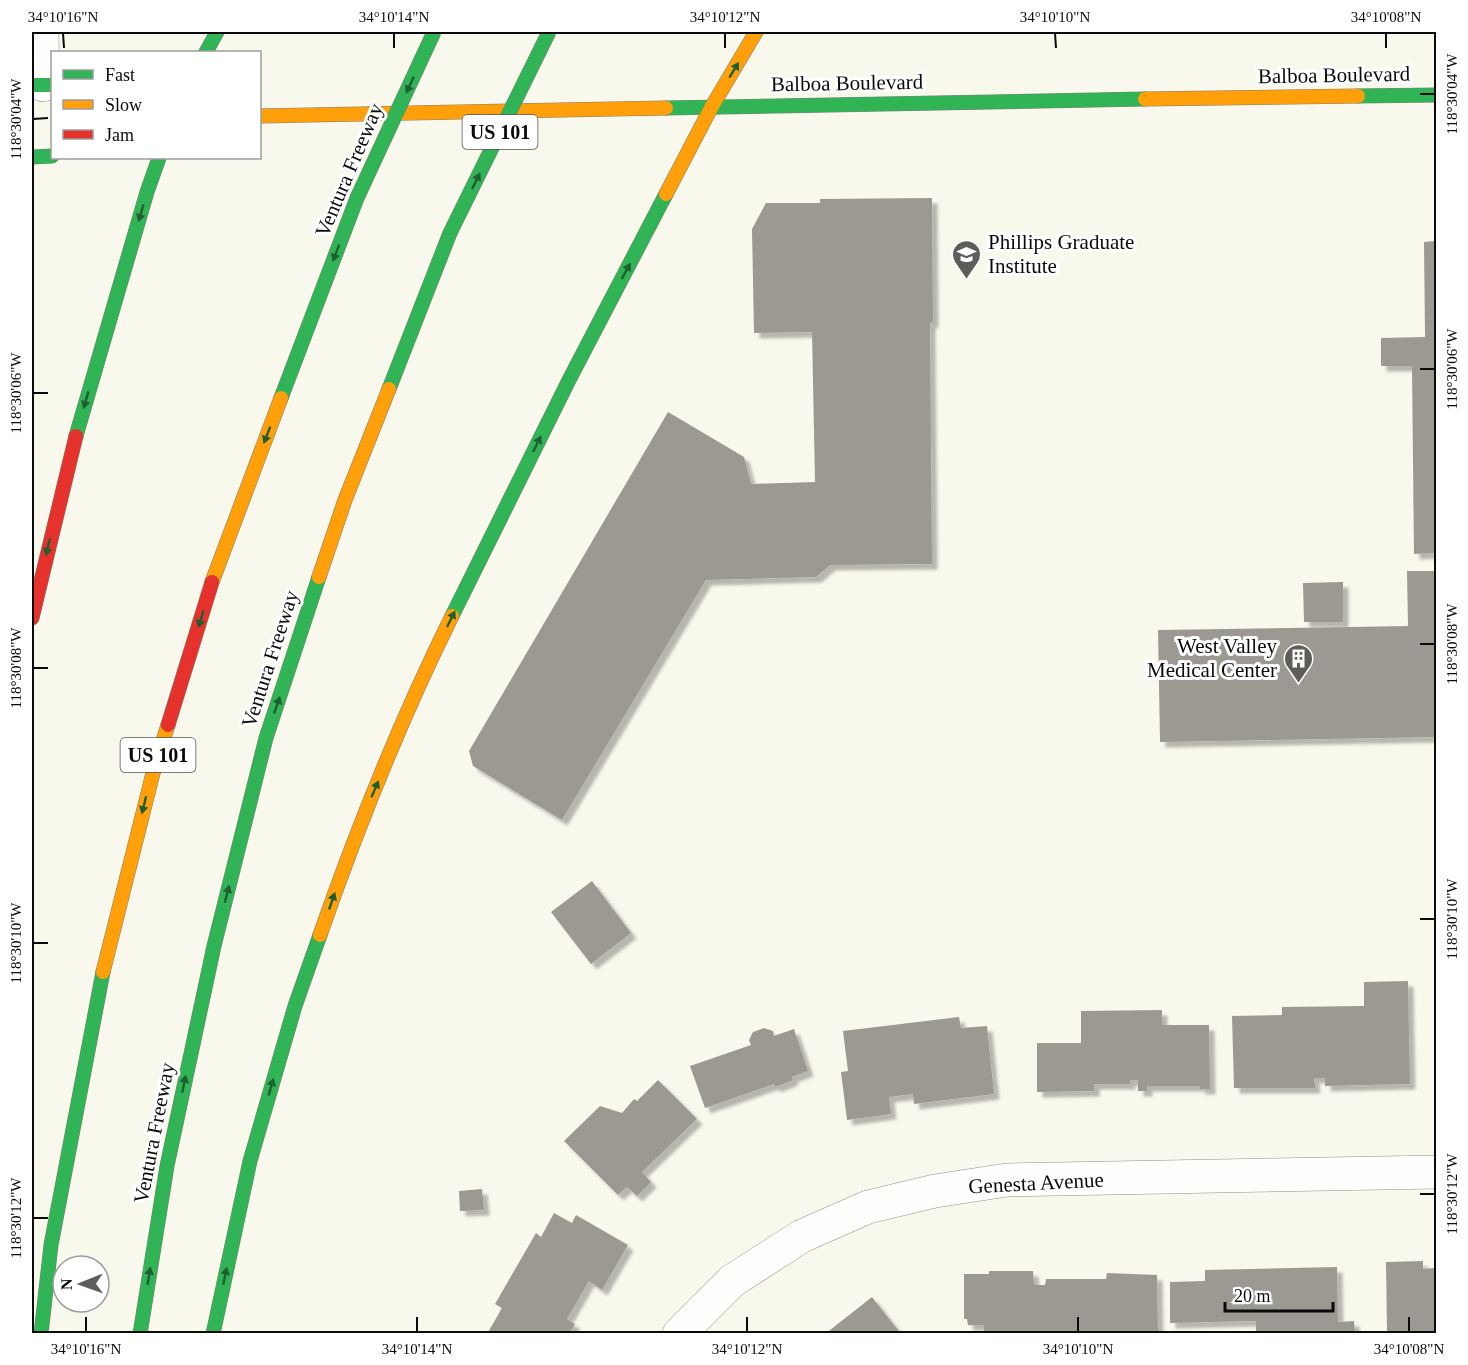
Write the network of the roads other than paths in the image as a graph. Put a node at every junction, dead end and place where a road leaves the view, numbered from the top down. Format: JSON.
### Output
{"nodes":[{"id":1,"x":42,"y":32,"type":"edge"},
{"id":2,"x":217,"y":32,"type":"edge"},
{"id":3,"x":434,"y":32,"type":"edge"},
{"id":4,"x":549,"y":32,"type":"edge"},
{"id":5,"x":756,"y":32,"type":"edge"},
{"id":6,"x":207,"y":51,"type":"edge"},
{"id":7,"x":42,"y":85,"type":"edge"},
{"id":8,"x":1437,"y":95,"type":"edge"},
{"id":9,"x":711,"y":108,"type":"junction"},
{"id":10,"x":261,"y":116,"type":"edge"},
{"id":11,"x":51,"y":156,"type":"edge"},
{"id":12,"x":32,"y":157,"type":"edge"},
{"id":13,"x":159,"y":159,"type":"edge"},
{"id":14,"x":32,"y":618,"type":"edge"},
{"id":15,"x":1437,"y":1172,"type":"edge"},
{"id":16,"x":41,"y":1334,"type":"edge"},
{"id":17,"x":140,"y":1334,"type":"edge"},
{"id":18,"x":213,"y":1334,"type":"edge"},
{"id":19,"x":679,"y":1334,"type":"edge"}],
"edges":[{"from":1,"to":7,"type":"street"},
{"from":2,"to":6,"type":"main road"},
{"from":3,"to":16,"type":"main road","name":"Ventura Freeway","number":"US 101","one_way":true,"bridge":true},
{"from":17,"to":4,"type":"main road","name":"Ventura Freeway","number":"US 101","one_way":true,"bridge":true},
{"from":9,"to":5,"type":"main road","one_way":true},
{"from":8,"to":9,"type":"main road","name":"Balboa Boulevard"},
{"from":9,"to":10,"type":"main road","name":"Balboa Boulevard"},
{"from":18,"to":9,"type":"main road","one_way":true},
{"from":11,"to":12,"type":"main road"},
{"from":13,"to":14,"type":"main road","one_way":true},
{"from":15,"to":19,"type":"street","name":"Genesta Avenue"}]}
